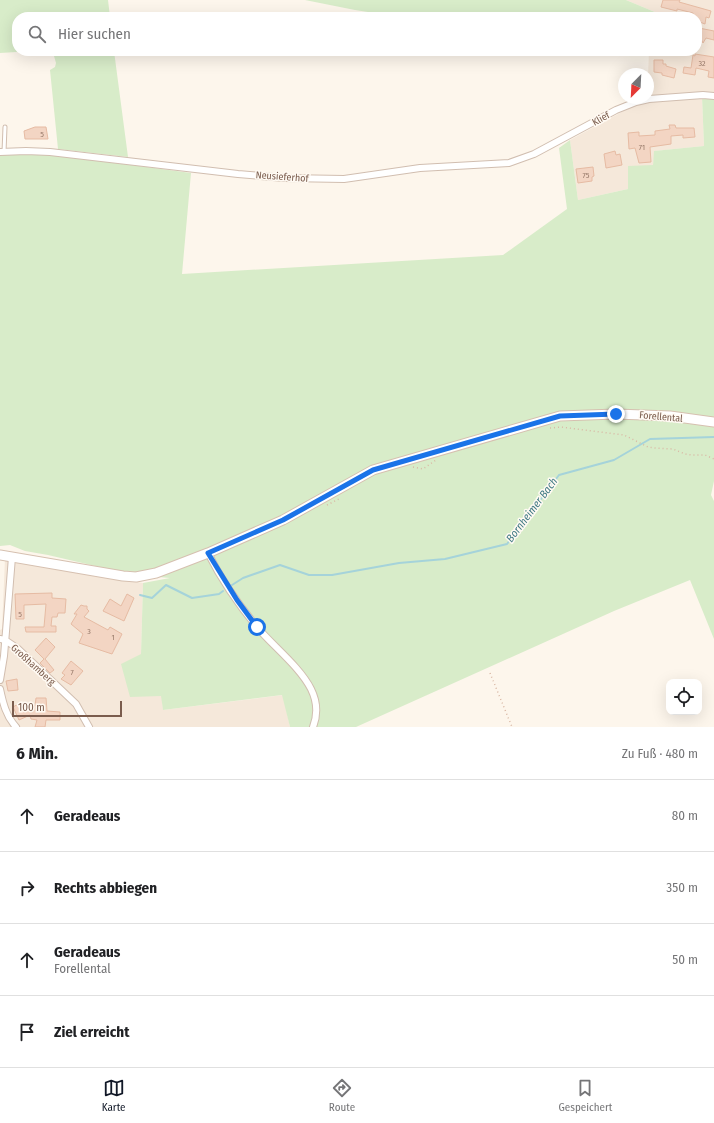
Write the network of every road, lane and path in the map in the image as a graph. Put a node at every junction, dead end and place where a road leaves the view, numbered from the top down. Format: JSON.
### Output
{"nodes":[{"id":1,"x":714,"y":96,"type":"edge"},
{"id":2,"x":5,"y":127,"type":"dead end"},
{"id":3,"x":561,"y":141,"type":"joint"},
{"id":4,"x":2,"y":152,"type":"edge"},
{"id":5,"x":714,"y":422,"type":"edge"},
{"id":6,"x":548,"y":428,"type":"dead end"},
{"id":7,"x":714,"y":459,"type":"edge"},
{"id":8,"x":208,"y":553,"type":"junction"},
{"id":9,"x":0,"y":555,"type":"edge"},
{"id":10,"x":12,"y":557,"type":"junction"},
{"id":11,"x":3,"y":640,"type":"edge"},
{"id":12,"x":490,"y":673,"type":"dead end"},
{"id":13,"x":0,"y":680,"type":"edge"},
{"id":14,"x":0,"y":689,"type":"edge"},
{"id":15,"x":16,"y":727,"type":"edge"},
{"id":16,"x":89,"y":727,"type":"edge"},
{"id":17,"x":313,"y":727,"type":"edge"},
{"id":18,"x":512,"y":727,"type":"edge"}],
"edges":[{"from":1,"to":3,"type":"street","name":"Klief"},
{"from":2,"to":4,"type":"lane"},
{"from":3,"to":4,"type":"street","name":"Neusieferhof"},
{"from":5,"to":8,"type":"street","name":"Forellental"},
{"from":6,"to":7,"type":"path"},
{"from":8,"to":10,"type":"street","name":"Forellental"},
{"from":8,"to":17,"type":"street"},
{"from":9,"to":10,"type":"street","name":"Forellental"},
{"from":10,"to":11,"type":"street","name":"Großhamberg"},
{"from":11,"to":13,"type":"street","name":"Großhamberg"},
{"from":11,"to":16,"type":"street","name":"Großhamberg"},
{"from":12,"to":18,"type":"path"},
{"from":14,"to":15,"type":"street"}]}
